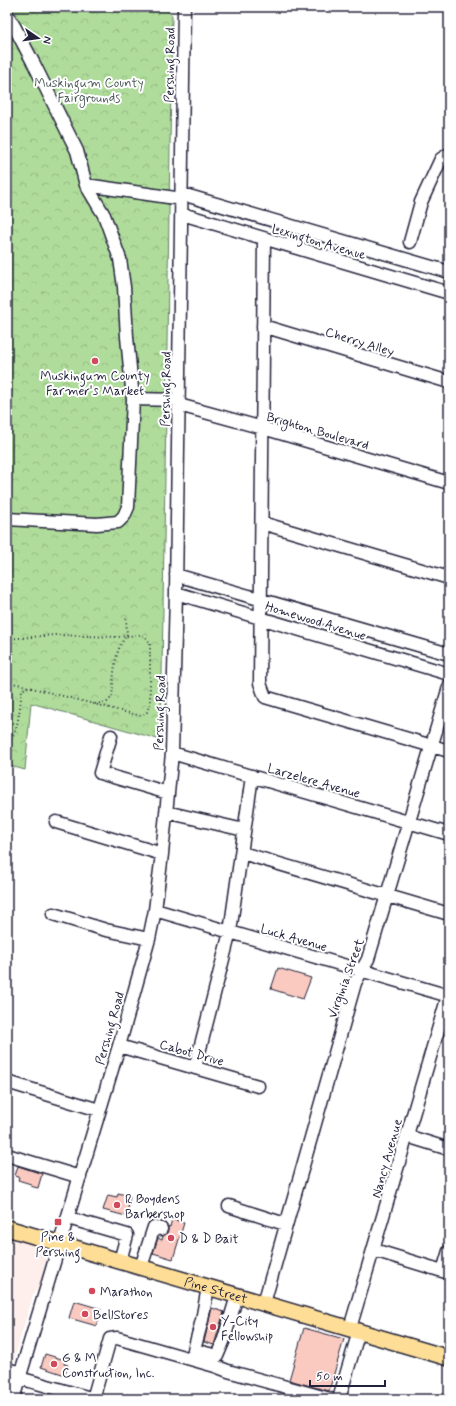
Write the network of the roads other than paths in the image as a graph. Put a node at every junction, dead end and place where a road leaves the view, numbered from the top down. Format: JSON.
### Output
{"nodes":[{"id":1,"x":184,"y":7,"type":"edge"},
{"id":2,"x":7,"y":15,"type":"edge"},
{"id":3,"x":449,"y":154,"type":"edge"},
{"id":4,"x":86,"y":185,"type":"junction"},
{"id":5,"x":182,"y":196,"type":"junction"},
{"id":6,"x":182,"y":214,"type":"junction"},
{"id":7,"x":264,"y":239,"type":"junction"},
{"id":8,"x":410,"y":242,"type":"dead end"},
{"id":9,"x":449,"y":272,"type":"edge"},
{"id":10,"x":449,"y":293,"type":"edge"},
{"id":11,"x":263,"y":326,"type":"junction"},
{"id":12,"x":449,"y":382,"type":"edge"},
{"id":13,"x":133,"y":399,"type":"junction"},
{"id":14,"x":179,"y":403,"type":"junction"},
{"id":15,"x":263,"y":428,"type":"junction"},
{"id":16,"x":449,"y":484,"type":"edge"},
{"id":17,"x":7,"y":520,"type":"edge"},
{"id":18,"x":262,"y":523,"type":"junction"},
{"id":19,"x":176,"y":576,"type":"junction"},
{"id":20,"x":449,"y":578,"type":"edge"},
{"id":21,"x":176,"y":593,"type":"junction"},
{"id":22,"x":260,"y":599,"type":"junction"},
{"id":23,"x":261,"y":618,"type":"junction"},
{"id":24,"x":449,"y":654,"type":"edge"},
{"id":25,"x":449,"y":674,"type":"edge"},
{"id":26,"x":449,"y":687,"type":"edge"},
{"id":27,"x":111,"y":736,"type":"dead end"},
{"id":28,"x":431,"y":746,"type":"junction"},
{"id":29,"x":449,"y":751,"type":"edge"},
{"id":30,"x":172,"y":753,"type":"junction"},
{"id":31,"x":252,"y":776,"type":"junction"},
{"id":32,"x":168,"y":793,"type":"junction"},
{"id":33,"x":166,"y":812,"type":"junction"},
{"id":34,"x":56,"y":822,"type":"dead end"},
{"id":35,"x":408,"y":822,"type":"junction"},
{"id":36,"x":244,"y":830,"type":"junction"},
{"id":37,"x":449,"y":834,"type":"edge"},
{"id":38,"x":242,"y":853,"type":"junction"},
{"id":39,"x":162,"y":854,"type":"junction"},
{"id":40,"x":386,"y":896,"type":"junction"},
{"id":41,"x":155,"y":910,"type":"junction"},
{"id":42,"x":53,"y":914,"type":"dead end"},
{"id":43,"x":449,"y":914,"type":"edge"},
{"id":44,"x":230,"y":932,"type":"junction"},
{"id":45,"x":149,"y":939,"type":"junction"},
{"id":46,"x":361,"y":971,"type":"junction"},
{"id":47,"x":449,"y":996,"type":"edge"},
{"id":48,"x":119,"y":1046,"type":"junction"},
{"id":49,"x":195,"y":1068,"type":"junction"},
{"id":50,"x":7,"y":1082,"type":"edge"},
{"id":51,"x":258,"y":1086,"type":"dead end"},
{"id":52,"x":99,"y":1110,"type":"junction"},
{"id":53,"x":407,"y":1136,"type":"junction"},
{"id":54,"x":449,"y":1149,"type":"edge"},
{"id":55,"x":7,"y":1154,"type":"edge"},
{"id":56,"x":20,"y":1158,"type":"junction"},
{"id":57,"x":7,"y":1165,"type":"edge"},
{"id":58,"x":80,"y":1178,"type":"junction"},
{"id":59,"x":229,"y":1206,"type":"dead end"},
{"id":60,"x":68,"y":1218,"type":"junction"},
{"id":61,"x":286,"y":1224,"type":"junction"},
{"id":62,"x":7,"y":1228,"type":"edge"},
{"id":63,"x":161,"y":1229,"type":"dead end"},
{"id":64,"x":60,"y":1244,"type":"junction"},
{"id":65,"x":374,"y":1250,"type":"junction"},
{"id":66,"x":449,"y":1251,"type":"edge"},
{"id":67,"x":120,"y":1261,"type":"junction"},
{"id":68,"x":141,"y":1267,"type":"junction"},
{"id":69,"x":446,"y":1272,"type":"edge"},
{"id":70,"x":208,"y":1287,"type":"junction"},
{"id":71,"x":237,"y":1296,"type":"junction"},
{"id":72,"x":264,"y":1303,"type":"junction"},
{"id":73,"x":354,"y":1330,"type":"junction"},
{"id":74,"x":449,"y":1358,"type":"edge"},
{"id":75,"x":7,"y":1369,"type":"edge"},
{"id":76,"x":20,"y":1375,"type":"junction"},
{"id":77,"x":13,"y":1399,"type":"edge"},
{"id":78,"x":94,"y":1399,"type":"edge"},
{"id":79,"x":330,"y":1399,"type":"edge"},
{"id":80,"x":339,"y":1399,"type":"edge"}],
"edges":[{"from":1,"to":5,"type":"street","name":"Pershing Road"},
{"from":2,"to":4,"type":"street"},
{"from":3,"to":8,"type":"street"},
{"from":4,"to":5,"type":"street","name":"Lexington Avenue"},
{"from":4,"to":13,"type":"street"},
{"from":5,"to":6,"type":"street","name":"Pershing Road"},
{"from":5,"to":9,"type":"street","name":"Lexington Avenue"},
{"from":6,"to":7,"type":"street","name":"Lexington Avenue"},
{"from":6,"to":14,"type":"street","name":"Pershing Road"},
{"from":7,"to":10,"type":"street","name":"Lexington Avenue"},
{"from":7,"to":11,"type":"street"},
{"from":11,"to":12,"type":"street","name":"Cherry Alley"},
{"from":11,"to":15,"type":"street"},
{"from":13,"to":14,"type":"street","name":"Brighton Boulevard"},
{"from":13,"to":17,"type":"street"},
{"from":14,"to":15,"type":"street","name":"Brighton Boulevard"},
{"from":14,"to":19,"type":"street","name":"Pershing Road"},
{"from":15,"to":16,"type":"street","name":"Brighton Boulevard"},
{"from":15,"to":18,"type":"street"},
{"from":18,"to":20,"type":"street"},
{"from":18,"to":22,"type":"street"},
{"from":19,"to":21,"type":"street","name":"Pershing Road"},
{"from":19,"to":22,"type":"street","name":"Homewood Avenue"},
{"from":21,"to":23,"type":"street","name":"Homewood Avenue"},
{"from":21,"to":30,"type":"street","name":"Pershing Road"},
{"from":22,"to":23,"type":"street"},
{"from":22,"to":24,"type":"street","name":"Homewood Avenue"},
{"from":23,"to":25,"type":"street","name":"Homewood Avenue"},
{"from":23,"to":28,"type":"street"},
{"from":26,"to":28,"type":"street","name":"Virginia Street"},
{"from":27,"to":32,"type":"street"},
{"from":28,"to":29,"type":"street"},
{"from":28,"to":35,"type":"street","name":"Virginia Street"},
{"from":30,"to":31,"type":"street","name":"Larzelere Avenue"},
{"from":30,"to":32,"type":"street","name":"Pershing Road"},
{"from":31,"to":35,"type":"street","name":"Larzelere Avenue"},
{"from":31,"to":36,"type":"street"},
{"from":32,"to":33,"type":"street","name":"Pershing Road"},
{"from":33,"to":36,"type":"street"},
{"from":33,"to":39,"type":"street","name":"Pershing Road"},
{"from":34,"to":39,"type":"street"},
{"from":35,"to":37,"type":"street","name":"Larzelere Avenue"},
{"from":35,"to":40,"type":"street","name":"Virginia Street"},
{"from":36,"to":38,"type":"street"},
{"from":38,"to":40,"type":"street"},
{"from":38,"to":44,"type":"street"},
{"from":39,"to":41,"type":"street","name":"Pershing Road"},
{"from":40,"to":43,"type":"street"},
{"from":40,"to":46,"type":"street","name":"Virginia Street"},
{"from":41,"to":44,"type":"street","name":"Luck Avenue"},
{"from":41,"to":45,"type":"street","name":"Pershing Road"},
{"from":42,"to":45,"type":"street"},
{"from":44,"to":46,"type":"street","name":"Luck Avenue"},
{"from":44,"to":49,"type":"street"},
{"from":45,"to":48,"type":"street","name":"Pershing Road"},
{"from":46,"to":47,"type":"street","name":"Luck Avenue"},
{"from":46,"to":61,"type":"street","name":"Virginia Street"},
{"from":47,"to":53,"type":"street","name":"Nancy Avenue"},
{"from":48,"to":49,"type":"street","name":"Cabot Drive"},
{"from":48,"to":52,"type":"street","name":"Pershing Road"},
{"from":49,"to":51,"type":"street","name":"Cabot Drive"},
{"from":50,"to":52,"type":"street"},
{"from":52,"to":58,"type":"street","name":"Pershing Road"},
{"from":53,"to":54,"type":"street"},
{"from":53,"to":65,"type":"street","name":"Nancy Avenue"},
{"from":55,"to":56,"type":"street"},
{"from":56,"to":57,"type":"street"},
{"from":56,"to":58,"type":"street"},
{"from":58,"to":60,"type":"street","name":"Pershing Road"},
{"from":59,"to":61,"type":"street"},
{"from":60,"to":64,"type":"street","name":"Pershing Road"},
{"from":60,"to":67,"type":"street"},
{"from":61,"to":72,"type":"street","name":"Virginia Street"},
{"from":62,"to":64,"type":"main road","name":"Pine Street"},
{"from":63,"to":68,"type":"street"},
{"from":64,"to":67,"type":"main road","name":"Pine Street"},
{"from":64,"to":76,"type":"street","name":"Pershing Road"},
{"from":65,"to":69,"type":"street"},
{"from":65,"to":73,"type":"street","name":"Nancy Avenue"},
{"from":66,"to":69,"type":"street"},
{"from":67,"to":68,"type":"main road","name":"Pine Street"},
{"from":68,"to":70,"type":"main road","name":"Pine Street"},
{"from":70,"to":71,"type":"main road","name":"Pine Street"},
{"from":70,"to":71,"type":"street"},
{"from":71,"to":72,"type":"main road","name":"Pine Street"},
{"from":72,"to":73,"type":"main road","name":"Pine Street"},
{"from":73,"to":74,"type":"main road","name":"Pine Street"},
{"from":73,"to":80,"type":"street","name":"Nancy Avenue"},
{"from":75,"to":76,"type":"street"},
{"from":76,"to":77,"type":"street","name":"Pershing Road"},
{"from":76,"to":78,"type":"street"},
{"from":78,"to":79,"type":"street"}]}
